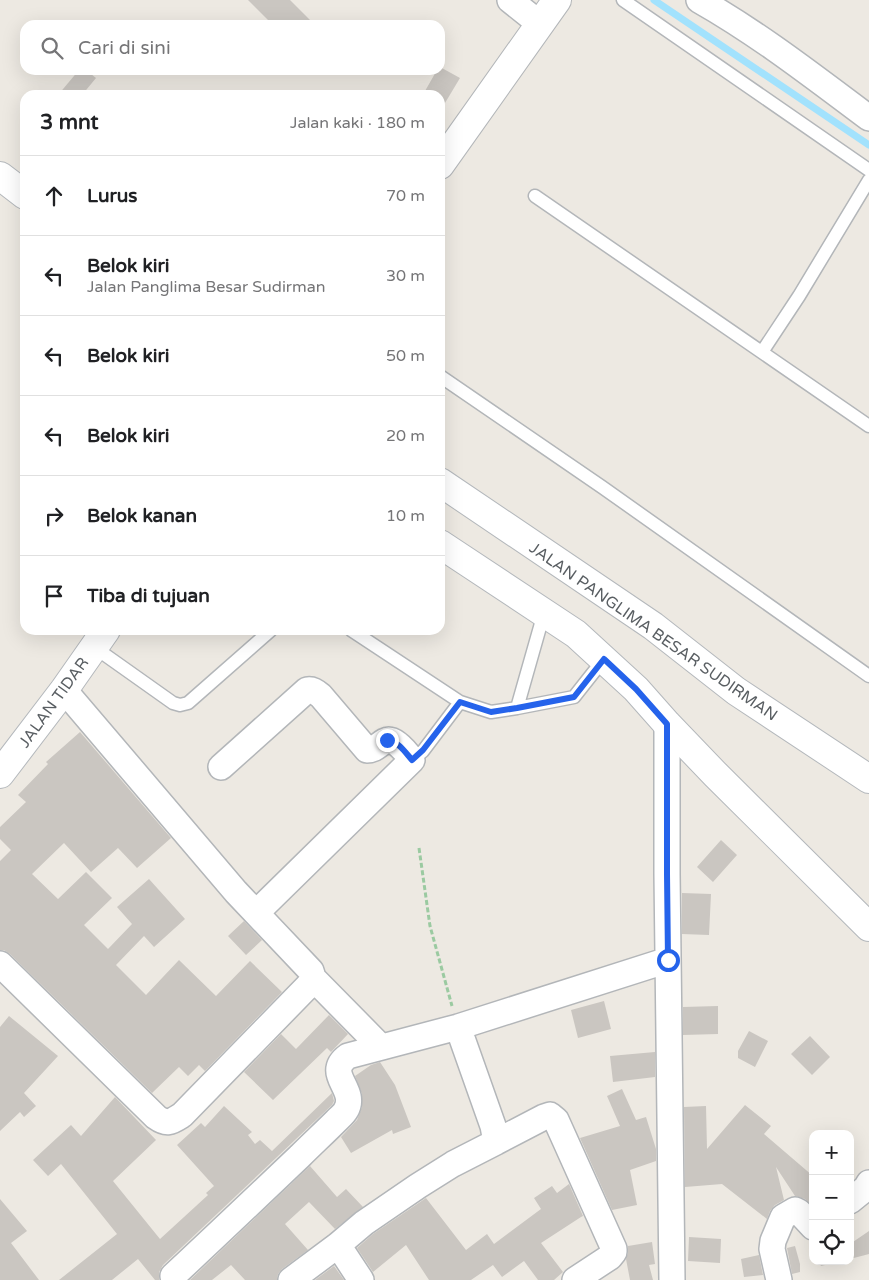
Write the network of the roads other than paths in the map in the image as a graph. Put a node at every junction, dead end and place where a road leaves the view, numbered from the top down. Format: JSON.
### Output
{"nodes":[{"id":1,"x":510,"y":0,"type":"edge"},
{"id":2,"x":558,"y":0,"type":"edge"},
{"id":3,"x":623,"y":0,"type":"edge"},
{"id":4,"x":699,"y":0,"type":"edge"},
{"id":5,"x":540,"y":24,"type":"junction"},
{"id":6,"x":869,"y":118,"type":"edge"},
{"id":7,"x":445,"y":159,"type":"edge"},
{"id":8,"x":869,"y":170,"type":"edge"},
{"id":9,"x":0,"y":176,"type":"edge"},
{"id":10,"x":869,"y":180,"type":"edge"},
{"id":11,"x":20,"y":191,"type":"edge"},
{"id":12,"x":535,"y":196,"type":"dead end"},
{"id":13,"x":762,"y":352,"type":"junction"},
{"id":14,"x":445,"y":379,"type":"edge"},
{"id":15,"x":869,"y":426,"type":"edge"},
{"id":16,"x":445,"y":485,"type":"edge"},
{"id":17,"x":445,"y":547,"type":"edge"},
{"id":18,"x":544,"y":613,"type":"junction"},
{"id":19,"x":265,"y":635,"type":"edge"},
{"id":20,"x":359,"y":635,"type":"edge"},
{"id":21,"x":100,"y":638,"type":"edge"},
{"id":22,"x":604,"y":659,"type":"junction"},
{"id":23,"x":869,"y":676,"type":"edge"},
{"id":24,"x":64,"y":690,"type":"junction"},
{"id":25,"x":460,"y":702,"type":"junction"},
{"id":26,"x":517,"y":708,"type":"junction"},
{"id":27,"x":667,"y":724,"type":"junction"},
{"id":28,"x":412,"y":760,"type":"junction"},
{"id":29,"x":221,"y":767,"type":"dead end"},
{"id":30,"x":0,"y":774,"type":"edge"},
{"id":31,"x":869,"y":779,"type":"edge"},
{"id":32,"x":256,"y":913,"type":"junction"},
{"id":33,"x":869,"y":927,"type":"edge"},
{"id":34,"x":668,"y":960,"type":"junction"},
{"id":35,"x":0,"y":964,"type":"edge"},
{"id":36,"x":313,"y":978,"type":"junction"},
{"id":37,"x":458,"y":1027,"type":"junction"},
{"id":38,"x":381,"y":1047,"type":"junction"},
{"id":39,"x":496,"y":1142,"type":"junction"},
{"id":40,"x":869,"y":1183,"type":"edge"},
{"id":41,"x":854,"y":1198,"type":"edge"},
{"id":42,"x":809,"y":1223,"type":"edge"},
{"id":43,"x":338,"y":1245,"type":"junction"},
{"id":44,"x":173,"y":1276,"type":"dead end"},
{"id":45,"x":291,"y":1280,"type":"edge"},
{"id":46,"x":361,"y":1280,"type":"edge"},
{"id":47,"x":575,"y":1280,"type":"edge"},
{"id":48,"x":672,"y":1280,"type":"edge"},
{"id":49,"x":780,"y":1280,"type":"edge"},
{"id":50,"x":800,"y":1280,"type":"edge"}],
"edges":[{"from":1,"to":5,"type":"street"},
{"from":2,"to":5,"type":"main road"},
{"from":3,"to":8,"type":"lane"},
{"from":4,"to":6,"type":"street"},
{"from":5,"to":7,"type":"main road"},
{"from":9,"to":11,"type":"main road"},
{"from":10,"to":13,"type":"lane"},
{"from":12,"to":13,"type":"lane"},
{"from":13,"to":15,"type":"lane"},
{"from":14,"to":23,"type":"lane"},
{"from":16,"to":31,"type":"main road","name":"JALAN PANGLIMA BESAR SUDIRMAN"},
{"from":17,"to":18,"type":"main road"},
{"from":18,"to":22,"type":"main road"},
{"from":18,"to":26,"type":"lane"},
{"from":19,"to":21,"type":"lane"},
{"from":20,"to":25,"type":"lane"},
{"from":21,"to":24,"type":"main road","name":"JALAN TIDAR"},
{"from":22,"to":26,"type":"lane"},
{"from":22,"to":27,"type":"main road"},
{"from":24,"to":30,"type":"main road","name":"JALAN TIDAR"},
{"from":24,"to":32,"type":"street"},
{"from":25,"to":26,"type":"lane"},
{"from":25,"to":28,"type":"lane"},
{"from":27,"to":33,"type":"main road"},
{"from":27,"to":34,"type":"street"},
{"from":28,"to":29,"type":"street"},
{"from":28,"to":32,"type":"street"},
{"from":32,"to":36,"type":"street"},
{"from":34,"to":37,"type":"street"},
{"from":34,"to":48,"type":"street"},
{"from":35,"to":36,"type":"street"},
{"from":36,"to":38,"type":"street"},
{"from":37,"to":38,"type":"street"},
{"from":37,"to":39,"type":"street"},
{"from":38,"to":44,"type":"street"},
{"from":39,"to":43,"type":"street"},
{"from":39,"to":47,"type":"street"},
{"from":40,"to":41,"type":"street"},
{"from":42,"to":49,"type":"street"},
{"from":43,"to":45,"type":"street"},
{"from":43,"to":46,"type":"street"},
{"from":49,"to":50,"type":"street"}]}
